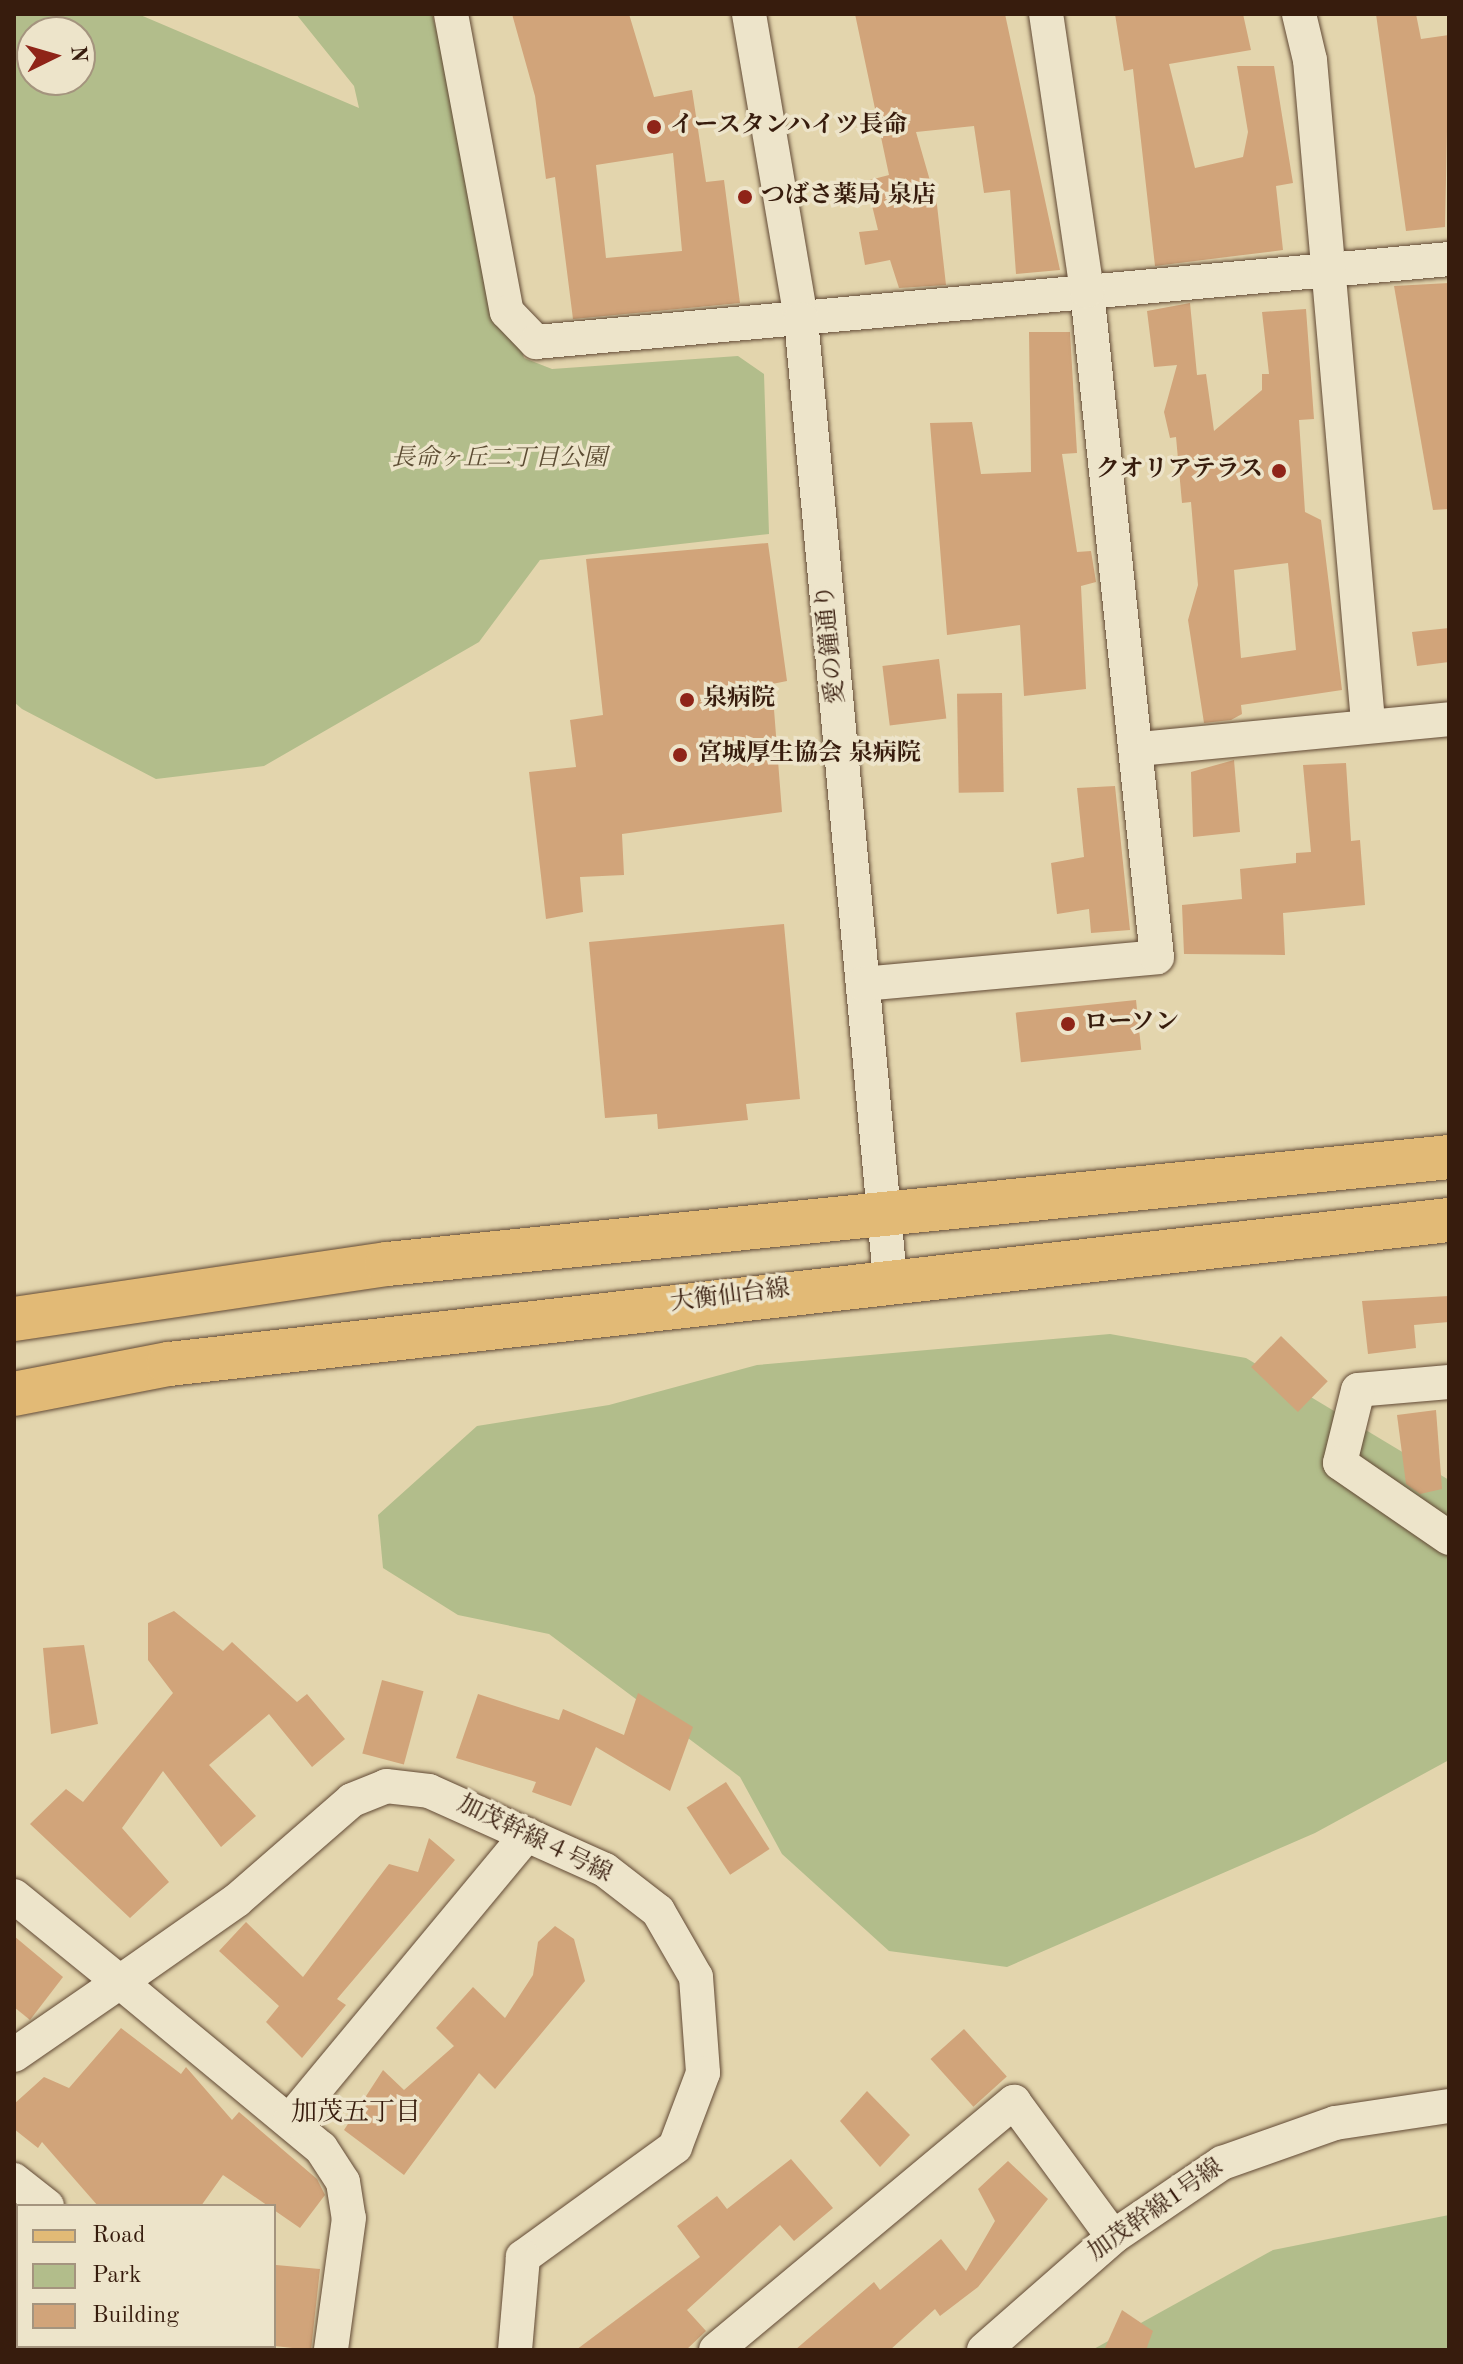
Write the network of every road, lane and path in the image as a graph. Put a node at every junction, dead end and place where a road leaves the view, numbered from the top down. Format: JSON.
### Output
{"nodes":[{"id":1,"x":451,"y":14,"type":"edge"},
{"id":2,"x":749,"y":14,"type":"edge"},
{"id":3,"x":1046,"y":14,"type":"edge"},
{"id":4,"x":1299,"y":14,"type":"edge"},
{"id":5,"x":1449,"y":259,"type":"edge"},
{"id":6,"x":1329,"y":269,"type":"junction"},
{"id":7,"x":1087,"y":291,"type":"junction"},
{"id":8,"x":801,"y":319,"type":"junction"},
{"id":9,"x":1449,"y":719,"type":"edge"},
{"id":10,"x":1368,"y":722,"type":"junction"},
{"id":11,"x":1139,"y":749,"type":"junction"},
{"id":12,"x":863,"y":984,"type":"junction"},
{"id":13,"x":1449,"y":1157,"type":"edge"},
{"id":14,"x":885,"y":1213,"type":"junction"},
{"id":15,"x":1449,"y":1220,"type":"edge"},
{"id":16,"x":890,"y":1278,"type":"junction"},
{"id":17,"x":14,"y":1319,"type":"edge"},
{"id":18,"x":1449,"y":1382,"type":"edge"},
{"id":19,"x":14,"y":1394,"type":"edge"},
{"id":20,"x":1449,"y":1538,"type":"edge"},
{"id":21,"x":527,"y":1835,"type":"junction"},
{"id":22,"x":14,"y":1896,"type":"edge"},
{"id":23,"x":120,"y":1982,"type":"junction"},
{"id":24,"x":14,"y":2055,"type":"edge"},
{"id":25,"x":1449,"y":2106,"type":"edge"},
{"id":26,"x":290,"y":2120,"type":"junction"},
{"id":27,"x":14,"y":2180,"type":"edge"},
{"id":28,"x":44,"y":2204,"type":"edge"},
{"id":29,"x":1113,"y":2237,"type":"junction"},
{"id":30,"x":331,"y":2350,"type":"edge"},
{"id":31,"x":515,"y":2350,"type":"edge"},
{"id":32,"x":716,"y":2350,"type":"edge"},
{"id":33,"x":984,"y":2350,"type":"edge"}],
"edges":[{"from":1,"to":8,"type":"street"},
{"from":2,"to":8,"type":"street","name":"愛の鐘通り"},
{"from":3,"to":7,"type":"street"},
{"from":4,"to":6,"type":"street"},
{"from":5,"to":6,"type":"street"},
{"from":6,"to":7,"type":"street"},
{"from":6,"to":10,"type":"street"},
{"from":7,"to":8,"type":"street"},
{"from":7,"to":11,"type":"street"},
{"from":8,"to":12,"type":"street","name":"愛の鐘通り"},
{"from":9,"to":10,"type":"street"},
{"from":10,"to":11,"type":"street"},
{"from":11,"to":12,"type":"street"},
{"from":12,"to":14,"type":"street","name":"愛の鐘通り"},
{"from":13,"to":14,"type":"main road"},
{"from":14,"to":16,"type":"street","name":"愛の鐘通り"},
{"from":14,"to":17,"type":"main road"},
{"from":15,"to":16,"type":"main road","name":"大衡仙台線"},
{"from":16,"to":19,"type":"main road","name":"大衡仙台線"},
{"from":18,"to":20,"type":"street"},
{"from":21,"to":23,"type":"street","name":"加茂幹線４号線"},
{"from":21,"to":26,"type":"street"},
{"from":21,"to":31,"type":"street","name":"加茂幹線４号線"},
{"from":22,"to":23,"type":"street"},
{"from":23,"to":24,"type":"street","name":"加茂幹線４号線"},
{"from":23,"to":26,"type":"street"},
{"from":25,"to":29,"type":"street","name":"加茂幹線1号線"},
{"from":26,"to":30,"type":"street"},
{"from":27,"to":28,"type":"street"},
{"from":29,"to":32,"type":"street"},
{"from":29,"to":33,"type":"street","name":"加茂幹線1号線"}]}
